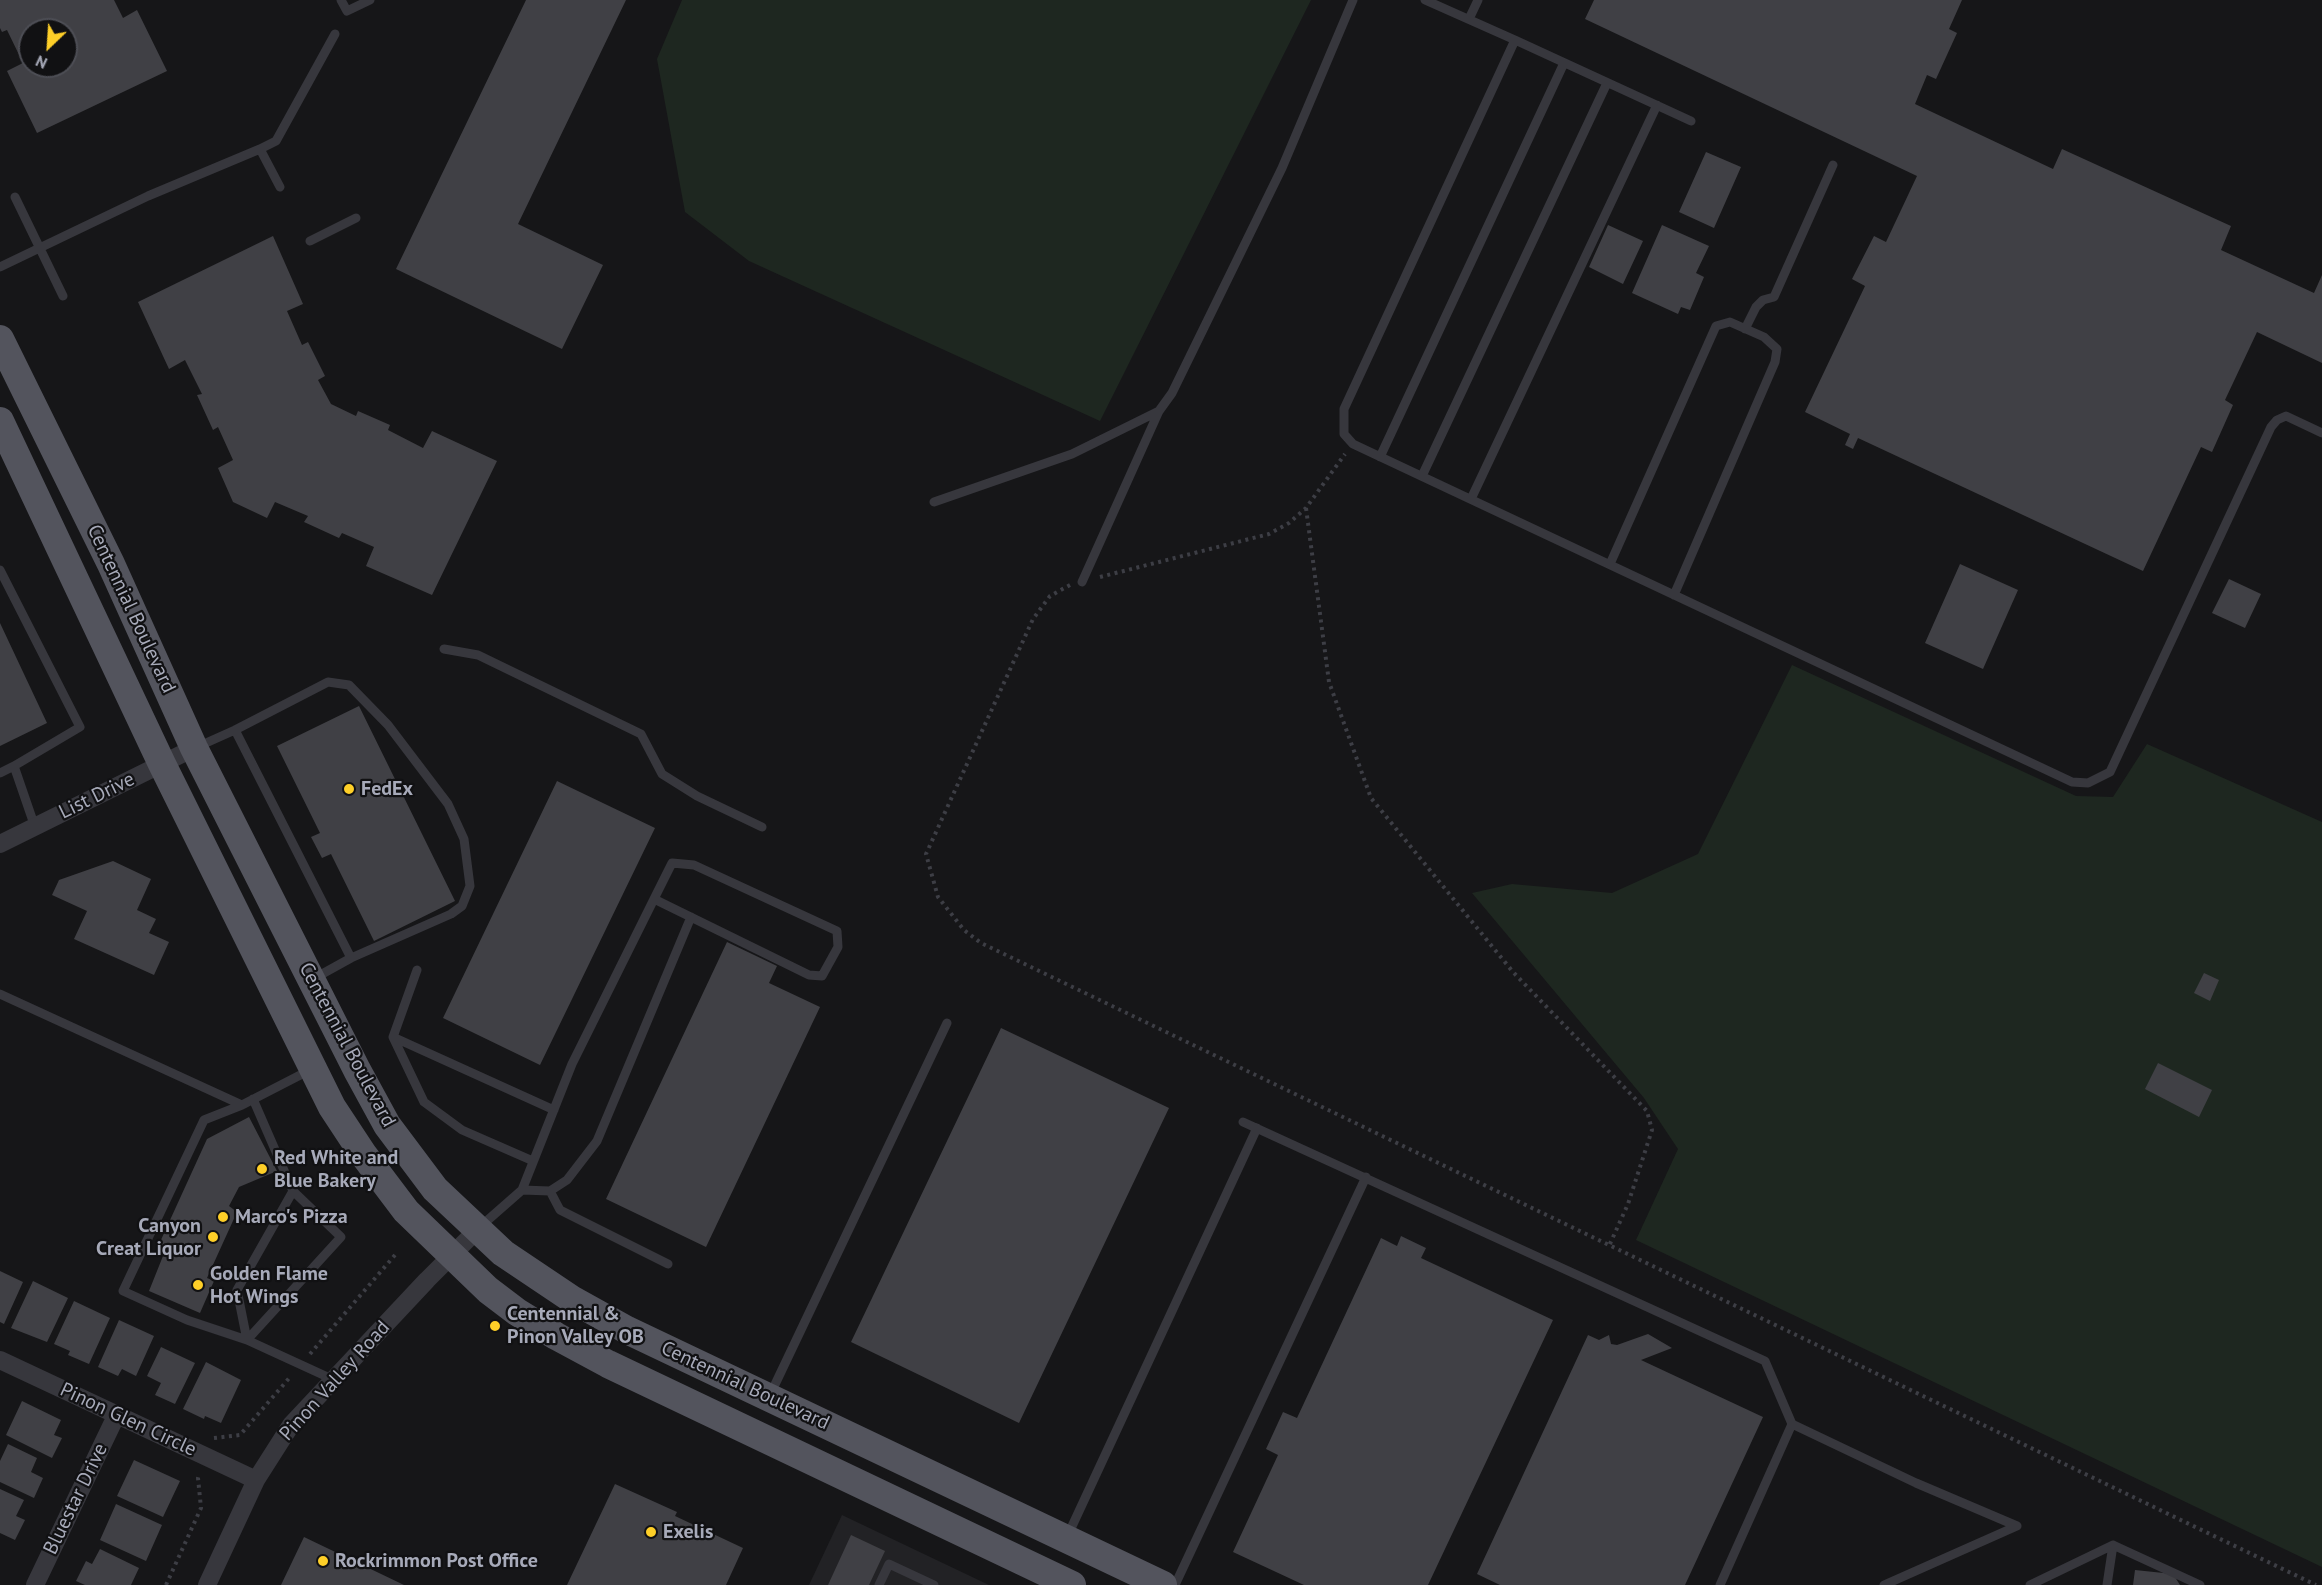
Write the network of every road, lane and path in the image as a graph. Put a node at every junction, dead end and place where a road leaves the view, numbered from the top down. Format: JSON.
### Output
{"nodes":[{"id":1,"x":341,"y":0,"type":"edge"},
{"id":2,"x":370,"y":0,"type":"edge"},
{"id":3,"x":1353,"y":0,"type":"edge"},
{"id":4,"x":1426,"y":0,"type":"edge"},
{"id":5,"x":1478,"y":0,"type":"edge"},
{"id":6,"x":1469,"y":19,"type":"junction"},
{"id":7,"x":335,"y":34,"type":"dead end"},
{"id":8,"x":1515,"y":40,"type":"junction"},
{"id":9,"x":1564,"y":63,"type":"junction"},
{"id":10,"x":1607,"y":83,"type":"junction"},
{"id":11,"x":1657,"y":105,"type":"junction"},
{"id":12,"x":1691,"y":121,"type":"dead end"},
{"id":13,"x":260,"y":149,"type":"junction"},
{"id":14,"x":1833,"y":165,"type":"dead end"},
{"id":15,"x":280,"y":187,"type":"dead end"},
{"id":16,"x":15,"y":197,"type":"dead end"},
{"id":17,"x":356,"y":218,"type":"dead end"},
{"id":18,"x":310,"y":241,"type":"dead end"},
{"id":19,"x":41,"y":248,"type":"junction"},
{"id":20,"x":0,"y":267,"type":"edge"},
{"id":21,"x":63,"y":296,"type":"dead end"},
{"id":22,"x":1745,"y":329,"type":"junction"},
{"id":23,"x":0,"y":339,"type":"edge"},
{"id":24,"x":1159,"y":411,"type":"junction"},
{"id":25,"x":0,"y":421,"type":"edge"},
{"id":26,"x":2322,"y":433,"type":"edge"},
{"id":27,"x":1353,"y":444,"type":"junction"},
{"id":28,"x":1380,"y":457,"type":"junction"},
{"id":29,"x":1422,"y":476,"type":"junction"},
{"id":30,"x":1471,"y":499,"type":"junction"},
{"id":31,"x":934,"y":502,"type":"dead end"},
{"id":32,"x":1306,"y":508,"type":"junction"},
{"id":33,"x":1610,"y":564,"type":"junction"},
{"id":34,"x":0,"y":570,"type":"edge"},
{"id":35,"x":1082,"y":582,"type":"junction"},
{"id":36,"x":1674,"y":595,"type":"junction"},
{"id":37,"x":444,"y":649,"type":"dead end"},
{"id":38,"x":235,"y":730,"type":"junction"},
{"id":39,"x":194,"y":748,"type":"junction"},
{"id":40,"x":162,"y":764,"type":"junction"},
{"id":41,"x":14,"y":766,"type":"junction"},
{"id":42,"x":0,"y":772,"type":"edge"},
{"id":43,"x":35,"y":827,"type":"junction"},
{"id":44,"x":762,"y":827,"type":"dead end"},
{"id":45,"x":0,"y":844,"type":"edge"},
{"id":46,"x":654,"y":899,"type":"junction"},
{"id":47,"x":691,"y":917,"type":"junction"},
{"id":48,"x":351,"y":958,"type":"junction"},
{"id":49,"x":417,"y":970,"type":"dead end"},
{"id":50,"x":312,"y":980,"type":"junction"},
{"id":51,"x":0,"y":994,"type":"edge"},
{"id":52,"x":947,"y":1023,"type":"dead end"},
{"id":53,"x":393,"y":1037,"type":"junction"},
{"id":54,"x":313,"y":1069,"type":"junction"},
{"id":55,"x":253,"y":1099,"type":"junction"},
{"id":56,"x":242,"y":1105,"type":"junction"},
{"id":57,"x":554,"y":1110,"type":"junction"},
{"id":58,"x":1243,"y":1122,"type":"dead end"},
{"id":59,"x":1257,"y":1128,"type":"junction"},
{"id":60,"x":533,"y":1161,"type":"junction"},
{"id":61,"x":1366,"y":1177,"type":"junction"},
{"id":62,"x":522,"y":1190,"type":"junction"},
{"id":63,"x":293,"y":1191,"type":"junction"},
{"id":64,"x":550,"y":1191,"type":"junction"},
{"id":65,"x":477,"y":1230,"type":"junction"},
{"id":66,"x":1609,"y":1246,"type":"junction"},
{"id":67,"x":450,"y":1255,"type":"junction"},
{"id":68,"x":668,"y":1264,"type":"dead end"},
{"id":69,"x":247,"y":1340,"type":"junction"},
{"id":70,"x":0,"y":1360,"type":"edge"},
{"id":71,"x":332,"y":1379,"type":"junction"},
{"id":72,"x":769,"y":1398,"type":"junction"},
{"id":73,"x":117,"y":1414,"type":"junction"},
{"id":74,"x":1792,"y":1424,"type":"junction"},
{"id":75,"x":256,"y":1480,"type":"junction"},
{"id":76,"x":1066,"y":1539,"type":"junction"},
{"id":77,"x":2113,"y":1545,"type":"junction"},
{"id":78,"x":34,"y":1585,"type":"edge"},
{"id":79,"x":207,"y":1585,"type":"edge"},
{"id":80,"x":879,"y":1585,"type":"edge"},
{"id":81,"x":934,"y":1585,"type":"edge"},
{"id":82,"x":1072,"y":1585,"type":"edge"},
{"id":83,"x":1163,"y":1585,"type":"edge"},
{"id":84,"x":1175,"y":1585,"type":"edge"},
{"id":85,"x":1720,"y":1585,"type":"edge"},
{"id":86,"x":1884,"y":1585,"type":"edge"},
{"id":87,"x":2030,"y":1585,"type":"edge"},
{"id":88,"x":2107,"y":1585,"type":"edge"},
{"id":89,"x":2200,"y":1585,"type":"edge"},
{"id":90,"x":2316,"y":1585,"type":"edge"}],
"edges":[{"from":1,"to":2,"type":"lane"},
{"from":3,"to":24,"type":"lane"},
{"from":4,"to":6,"type":"lane"},
{"from":5,"to":6,"type":"lane"},
{"from":6,"to":8,"type":"lane"},
{"from":7,"to":13,"type":"lane"},
{"from":8,"to":9,"type":"lane"},
{"from":8,"to":27,"type":"lane"},
{"from":9,"to":10,"type":"lane"},
{"from":9,"to":28,"type":"lane"},
{"from":10,"to":11,"type":"lane"},
{"from":10,"to":29,"type":"lane"},
{"from":11,"to":12,"type":"lane"},
{"from":11,"to":30,"type":"lane"},
{"from":13,"to":15,"type":"lane"},
{"from":13,"to":19,"type":"lane"},
{"from":14,"to":22,"type":"lane"},
{"from":16,"to":19,"type":"lane"},
{"from":17,"to":18,"type":"lane"},
{"from":19,"to":20,"type":"lane"},
{"from":19,"to":21,"type":"lane"},
{"from":22,"to":33,"type":"lane"},
{"from":22,"to":36,"type":"lane"},
{"from":23,"to":39,"type":"main road","name":"Centennial Boulevard"},
{"from":24,"to":31,"type":"lane"},
{"from":24,"to":35,"type":"lane"},
{"from":25,"to":40,"type":"main road","name":"Centennial Boulevard"},
{"from":26,"to":36,"type":"lane"},
{"from":27,"to":28,"type":"lane"},
{"from":27,"to":32,"type":"path"},
{"from":28,"to":29,"type":"lane"},
{"from":29,"to":30,"type":"lane"},
{"from":30,"to":33,"type":"lane"},
{"from":32,"to":35,"type":"path"},
{"from":32,"to":66,"type":"path"},
{"from":33,"to":36,"type":"lane"},
{"from":34,"to":41,"type":"lane"},
{"from":35,"to":66,"type":"path"},
{"from":37,"to":44,"type":"lane"},
{"from":38,"to":39,"type":"lane"},
{"from":38,"to":48,"type":"lane"},
{"from":38,"to":48,"type":"lane"},
{"from":39,"to":40,"type":"street","name":"List Drive"},
{"from":39,"to":50,"type":"main road","name":"Centennial Boulevard"},
{"from":40,"to":43,"type":"street","name":"List Drive"},
{"from":40,"to":54,"type":"main road","name":"Centennial Boulevard"},
{"from":41,"to":42,"type":"lane"},
{"from":41,"to":43,"type":"lane"},
{"from":43,"to":45,"type":"street","name":"List Drive"},
{"from":46,"to":47,"type":"lane"},
{"from":46,"to":47,"type":"lane"},
{"from":46,"to":57,"type":"lane"},
{"from":47,"to":64,"type":"lane"},
{"from":48,"to":50,"type":"lane"},
{"from":49,"to":53,"type":"lane"},
{"from":50,"to":65,"type":"main road","name":"Centennial Boulevard"},
{"from":51,"to":56,"type":"lane"},
{"from":52,"to":72,"type":"lane"},
{"from":53,"to":57,"type":"lane"},
{"from":53,"to":60,"type":"lane"},
{"from":54,"to":55,"type":"lane"},
{"from":54,"to":67,"type":"main road","name":"Centennial Boulevard"},
{"from":55,"to":56,"type":"lane"},
{"from":55,"to":63,"type":"lane"},
{"from":56,"to":69,"type":"lane"},
{"from":57,"to":60,"type":"lane"},
{"from":58,"to":59,"type":"lane"},
{"from":59,"to":61,"type":"lane"},
{"from":59,"to":76,"type":"lane"},
{"from":60,"to":62,"type":"lane"},
{"from":61,"to":74,"type":"lane"},
{"from":61,"to":84,"type":"lane"},
{"from":62,"to":64,"type":"lane"},
{"from":62,"to":65,"type":"lane"},
{"from":63,"to":69,"type":"lane"},
{"from":63,"to":69,"type":"lane"},
{"from":64,"to":68,"type":"lane"},
{"from":65,"to":67,"type":"street","name":"Pinon Valley Road"},
{"from":65,"to":72,"type":"main road","name":"Centennial Boulevard"},
{"from":66,"to":90,"type":"path"},
{"from":67,"to":71,"type":"street","name":"Pinon Valley Road"},
{"from":67,"to":82,"type":"main road","name":"Centennial Boulevard"},
{"from":69,"to":71,"type":"lane"},
{"from":70,"to":73,"type":"street","name":"Pinon Glen Circle"},
{"from":71,"to":75,"type":"street","name":"Pinon Valley Road"},
{"from":72,"to":76,"type":"main road","name":"Centennial Boulevard"},
{"from":73,"to":75,"type":"street","name":"Pinon Glen Circle"},
{"from":73,"to":78,"type":"street","name":"Bluestar Drive"},
{"from":74,"to":85,"type":"lane"},
{"from":74,"to":86,"type":"lane"},
{"from":75,"to":79,"type":"street","name":"Pinon Valley Road"},
{"from":76,"to":83,"type":"main road","name":"Centennial Boulevard"},
{"from":77,"to":87,"type":"lane"},
{"from":77,"to":88,"type":"lane"},
{"from":77,"to":89,"type":"lane"},
{"from":80,"to":81,"type":"lane"}]}
